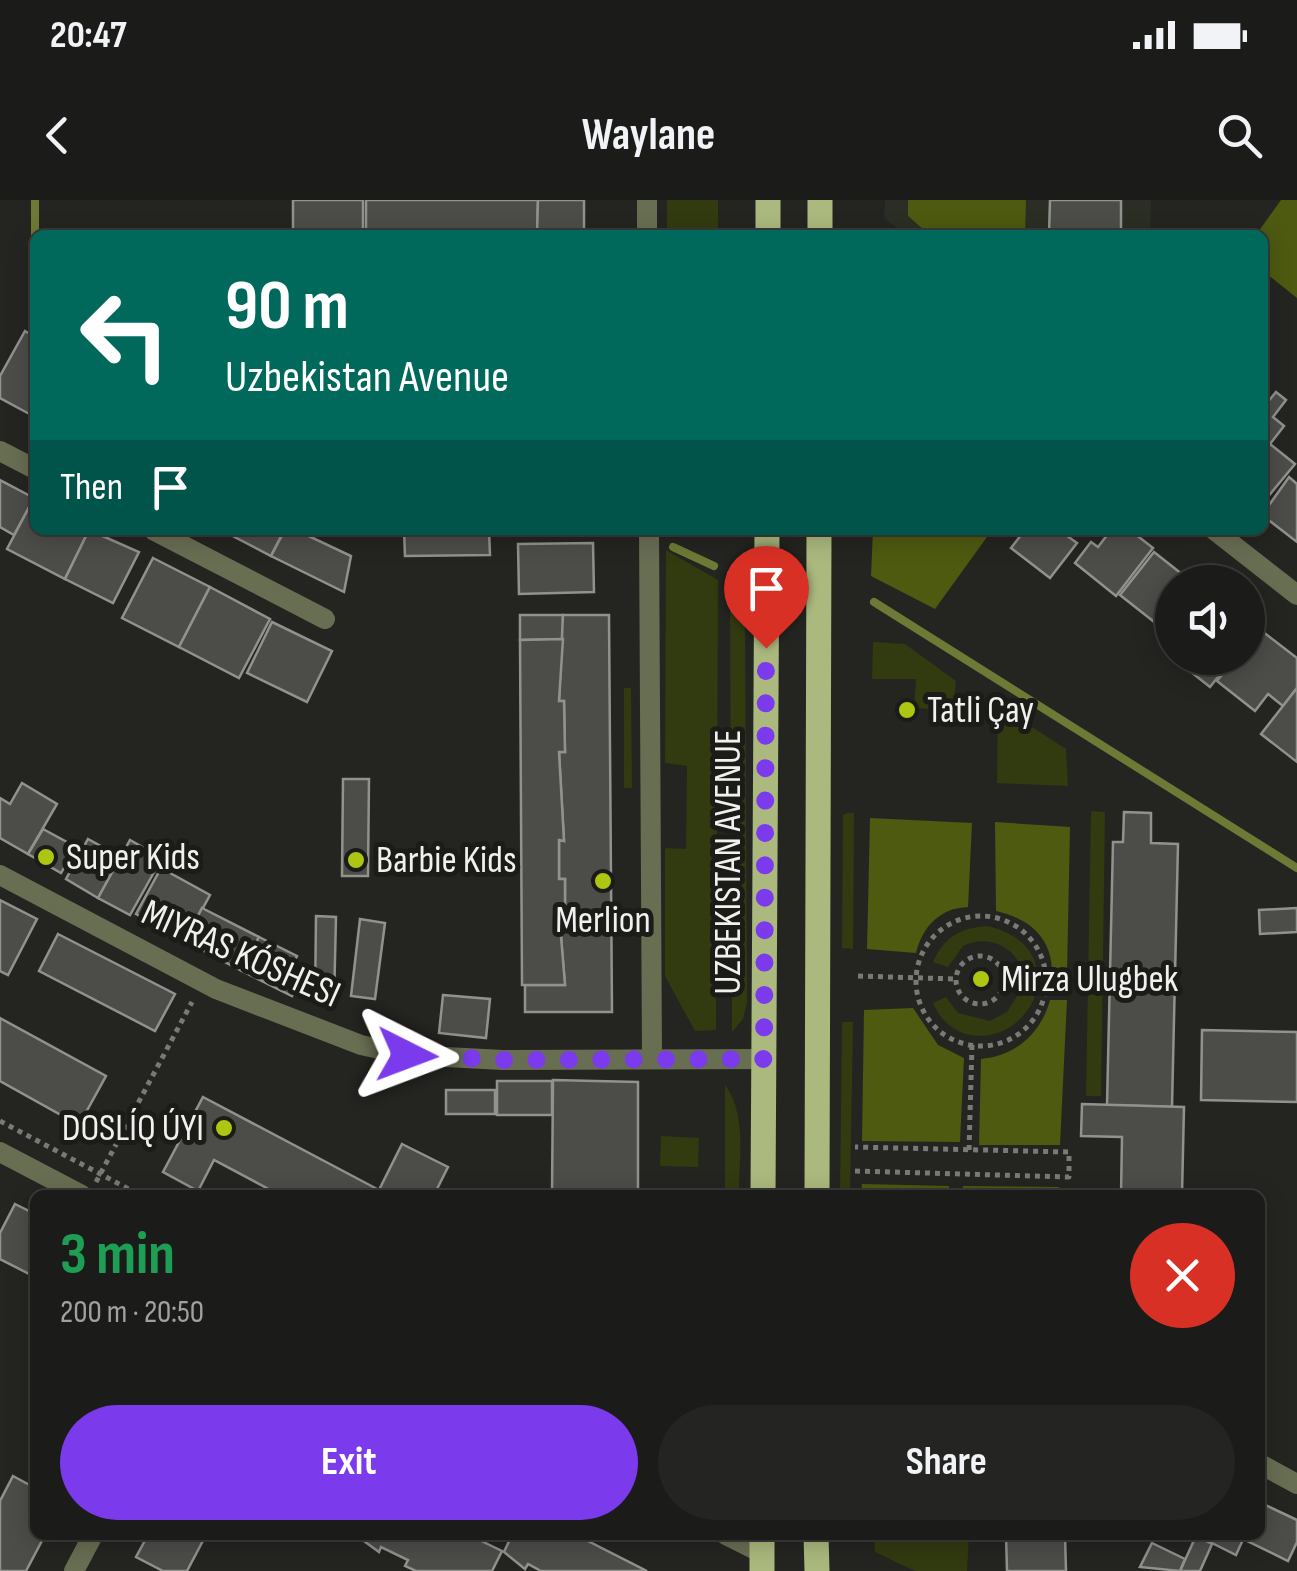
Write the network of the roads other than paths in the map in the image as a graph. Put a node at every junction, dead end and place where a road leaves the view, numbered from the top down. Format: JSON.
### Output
{"nodes":[{"id":1,"x":646,"y":200,"type":"edge"},
{"id":2,"x":768,"y":200,"type":"edge"},
{"id":3,"x":820,"y":200,"type":"edge"},
{"id":4,"x":647,"y":230,"type":"edge"},
{"id":5,"x":768,"y":230,"type":"edge"},
{"id":6,"x":820,"y":230,"type":"edge"},
{"id":7,"x":0,"y":451,"type":"edge"},
{"id":8,"x":30,"y":466,"type":"edge"},
{"id":9,"x":163,"y":535,"type":"edge"},
{"id":10,"x":649,"y":535,"type":"edge"},
{"id":11,"x":766,"y":535,"type":"edge"},
{"id":12,"x":819,"y":535,"type":"edge"},
{"id":13,"x":1220,"y":535,"type":"edge"},
{"id":14,"x":1297,"y":595,"type":"edge"},
{"id":15,"x":325,"y":618,"type":"dead end"},
{"id":16,"x":0,"y":875,"type":"edge"},
{"id":17,"x":652,"y":1056,"type":"junction"},
{"id":18,"x":764,"y":1059,"type":"junction"},
{"id":19,"x":0,"y":1152,"type":"edge"},
{"id":20,"x":76,"y":1190,"type":"edge"},
{"id":21,"x":763,"y":1190,"type":"edge"},
{"id":22,"x":816,"y":1190,"type":"edge"},
{"id":23,"x":1265,"y":1467,"type":"edge"},
{"id":24,"x":1297,"y":1484,"type":"edge"},
{"id":25,"x":90,"y":1540,"type":"edge"},
{"id":26,"x":736,"y":1540,"type":"edge"},
{"id":27,"x":816,"y":1540,"type":"edge"},
{"id":28,"x":762,"y":1553,"type":"edge"},
{"id":29,"x":74,"y":1571,"type":"edge"},
{"id":30,"x":817,"y":1571,"type":"edge"}],
"edges":[{"from":1,"to":4,"type":"street"},
{"from":2,"to":5,"type":"main road"},
{"from":3,"to":6,"type":"main road"},
{"from":7,"to":8,"type":"street"},
{"from":9,"to":15,"type":"street"},
{"from":10,"to":17,"type":"street","name":"UZBEKISTAN AVENUE"},
{"from":11,"to":18,"type":"main road","name":"UZBEKISTAN AVENUE"},
{"from":12,"to":22,"type":"main road"},
{"from":13,"to":14,"type":"street"},
{"from":16,"to":17,"type":"street","name":"MIYRAS KÓSHESI"},
{"from":17,"to":18,"type":"street","name":"MIYRAS KÓSHESI"},
{"from":18,"to":21,"type":"main road","name":"UZBEKISTAN AVENUE"},
{"from":19,"to":20,"type":"street"},
{"from":23,"to":24,"type":"street"},
{"from":25,"to":29,"type":"street"},
{"from":26,"to":28,"type":"street"},
{"from":27,"to":30,"type":"main road"}]}
